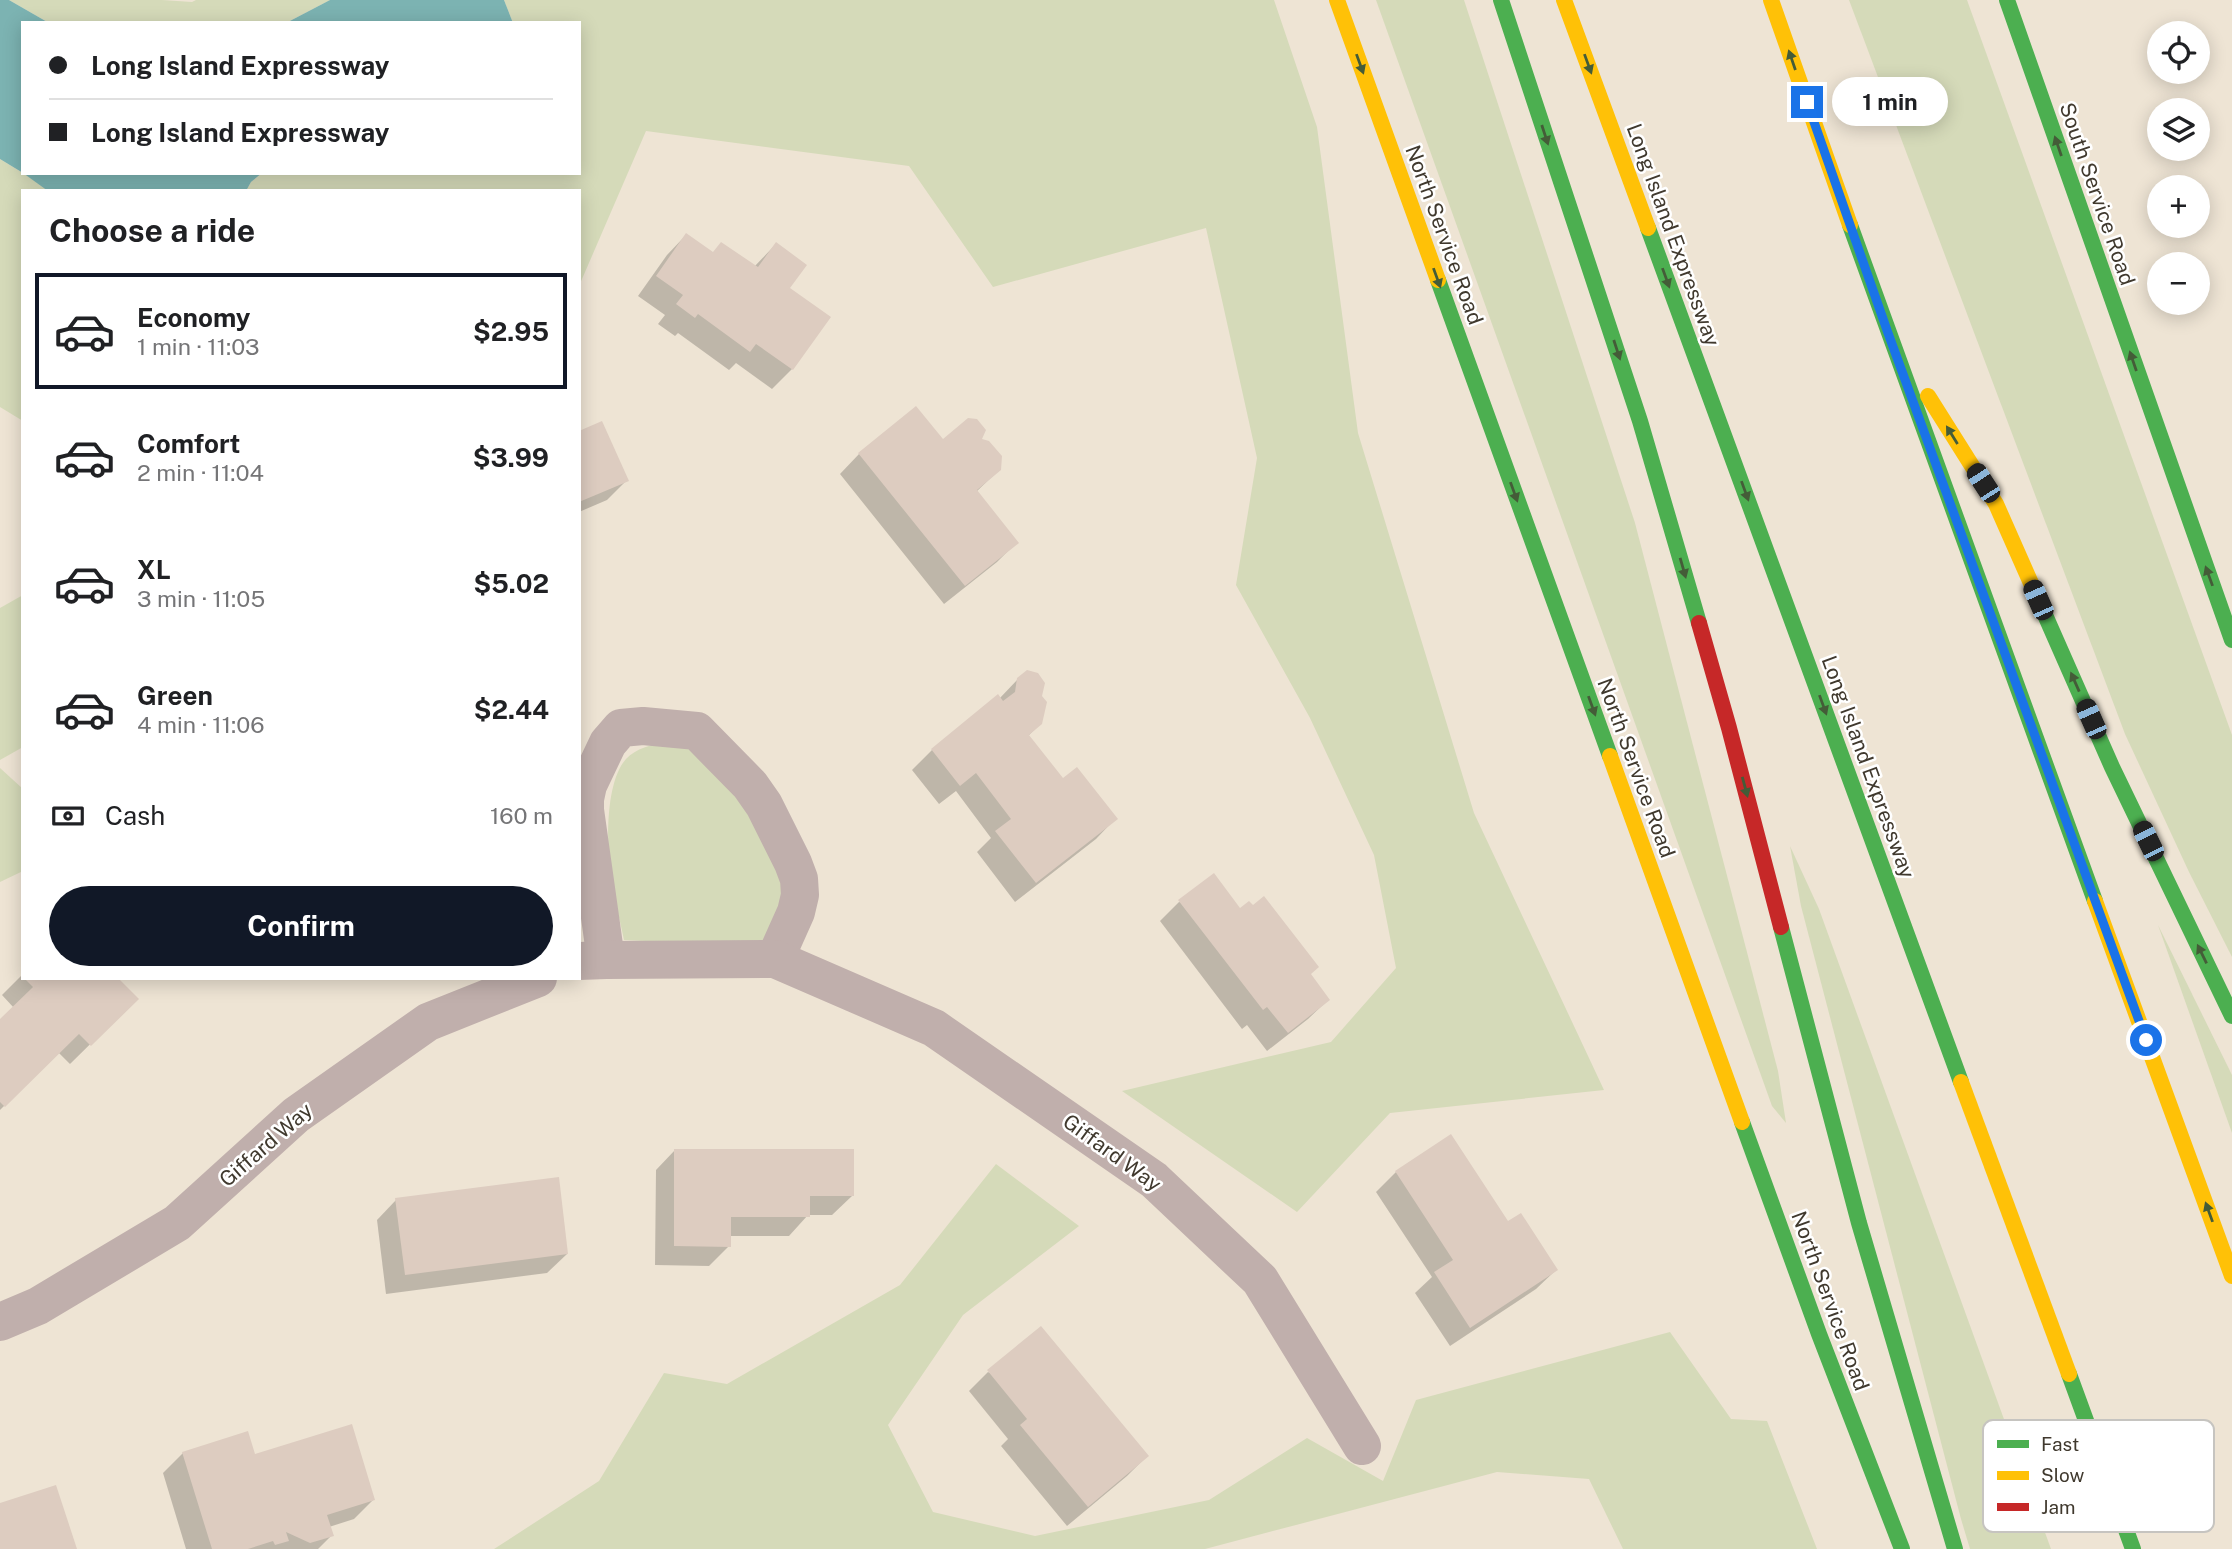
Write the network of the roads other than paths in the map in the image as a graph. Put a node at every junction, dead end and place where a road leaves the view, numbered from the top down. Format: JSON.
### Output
{"nodes":[{"id":1,"x":1337,"y":0,"type":"edge"},
{"id":2,"x":1501,"y":0,"type":"edge"},
{"id":3,"x":1564,"y":0,"type":"edge"},
{"id":4,"x":1771,"y":0,"type":"edge"},
{"id":5,"x":2007,"y":0,"type":"edge"},
{"id":6,"x":1888,"y":333,"type":"junction"},
{"id":7,"x":2232,"y":640,"type":"edge"},
{"id":8,"x":775,"y":960,"type":"junction"},
{"id":9,"x":593,"y":961,"type":"edge"},
{"id":10,"x":533,"y":980,"type":"edge"},
{"id":11,"x":2232,"y":1016,"type":"edge"},
{"id":12,"x":2232,"y":1276,"type":"edge"},
{"id":13,"x":0,"y":1322,"type":"edge"},
{"id":14,"x":2086,"y":1420,"type":"edge"},
{"id":15,"x":1362,"y":1446,"type":"dead end"},
{"id":16,"x":2127,"y":1532,"type":"edge"},
{"id":17,"x":1902,"y":1549,"type":"edge"},
{"id":18,"x":1955,"y":1549,"type":"edge"},
{"id":19,"x":2133,"y":1549,"type":"edge"}],
"edges":[{"from":1,"to":17,"type":"main road","name":"North Service Road","one_way":true},
{"from":2,"to":18,"type":"main road","one_way":true},
{"from":3,"to":14,"type":"main road","name":"Long Island Expressway","one_way":true},
{"from":6,"to":4,"type":"main road","one_way":true},
{"from":7,"to":5,"type":"main road","name":"South Service Road","one_way":true},
{"from":11,"to":6,"type":"main road","one_way":true},
{"from":12,"to":6,"type":"main road","one_way":true},
{"from":8,"to":9,"type":"street","name":"Giffard Way"},
{"from":8,"to":9,"type":"street","name":"Giffard Way"},
{"from":8,"to":15,"type":"street","name":"Giffard Way"},
{"from":10,"to":13,"type":"street","name":"Giffard Way"},
{"from":16,"to":19,"type":"main road","name":"Long Island Expressway","one_way":true}]}
